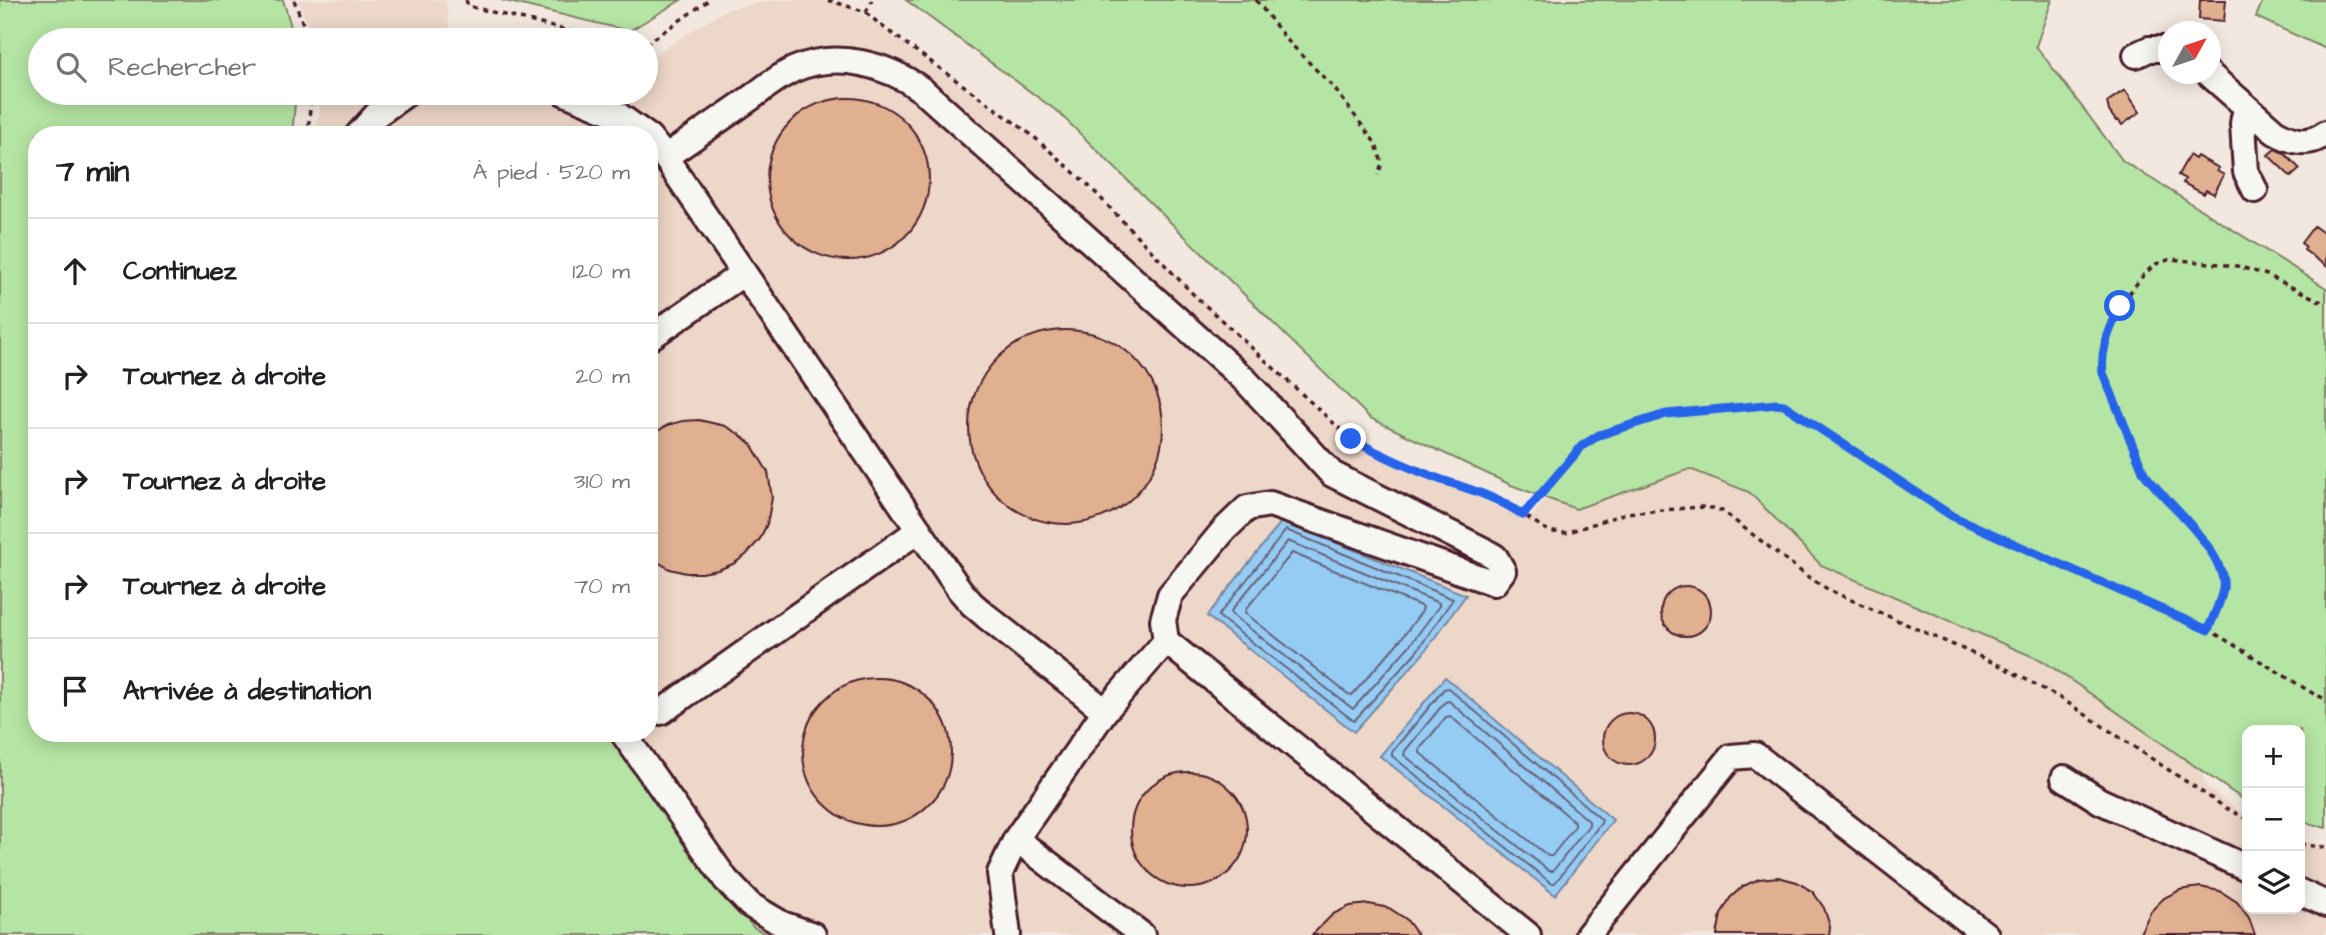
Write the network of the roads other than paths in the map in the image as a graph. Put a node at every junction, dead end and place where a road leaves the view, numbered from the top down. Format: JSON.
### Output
{"nodes":[{"id":1,"x":2158,"y":49,"type":"edge"},
{"id":2,"x":2136,"y":55,"type":"dead end"},
{"id":3,"x":2219,"y":84,"type":"edge"},
{"id":4,"x":390,"y":105,"type":"edge"},
{"id":5,"x":594,"y":105,"type":"edge"},
{"id":6,"x":2249,"y":111,"type":"junction"},
{"id":7,"x":366,"y":126,"type":"edge"},
{"id":8,"x":634,"y":126,"type":"edge"},
{"id":9,"x":2326,"y":133,"type":"edge"},
{"id":10,"x":658,"y":148,"type":"edge"},
{"id":11,"x":665,"y":157,"type":"junction"},
{"id":12,"x":2255,"y":190,"type":"dead end"},
{"id":13,"x":744,"y":273,"type":"junction"},
{"id":14,"x":658,"y":332,"type":"edge"},
{"id":15,"x":919,"y":530,"type":"junction"},
{"id":16,"x":1166,"y":641,"type":"junction"},
{"id":17,"x":1105,"y":711,"type":"junction"},
{"id":18,"x":661,"y":712,"type":"dead end"},
{"id":19,"x":629,"y":742,"type":"edge"},
{"id":20,"x":2064,"y":778,"type":"dead end"},
{"id":21,"x":1016,"y":839,"type":"junction"},
{"id":22,"x":2242,"y":866,"type":"edge"},
{"id":23,"x":2305,"y":894,"type":"edge"},
{"id":24,"x":2326,"y":904,"type":"edge"},
{"id":25,"x":813,"y":935,"type":"edge"},
{"id":26,"x":1008,"y":935,"type":"edge"},
{"id":27,"x":1142,"y":935,"type":"edge"},
{"id":28,"x":1528,"y":935,"type":"edge"},
{"id":29,"x":1588,"y":935,"type":"edge"},
{"id":30,"x":1986,"y":935,"type":"edge"}],
"edges":[{"from":1,"to":2,"type":"street"},
{"from":3,"to":6,"type":"street"},
{"from":4,"to":7,"type":"street"},
{"from":5,"to":8,"type":"street"},
{"from":6,"to":9,"type":"street"},
{"from":6,"to":12,"type":"street"},
{"from":10,"to":11,"type":"street"},
{"from":11,"to":13,"type":"street"},
{"from":11,"to":16,"type":"street"},
{"from":13,"to":14,"type":"street"},
{"from":13,"to":15,"type":"street"},
{"from":15,"to":17,"type":"street"},
{"from":15,"to":18,"type":"street"},
{"from":16,"to":17,"type":"street"},
{"from":16,"to":28,"type":"street"},
{"from":17,"to":21,"type":"street"},
{"from":19,"to":25,"type":"street"},
{"from":20,"to":22,"type":"street"},
{"from":21,"to":26,"type":"street"},
{"from":21,"to":27,"type":"street"},
{"from":23,"to":24,"type":"street"},
{"from":29,"to":30,"type":"street"}]}
